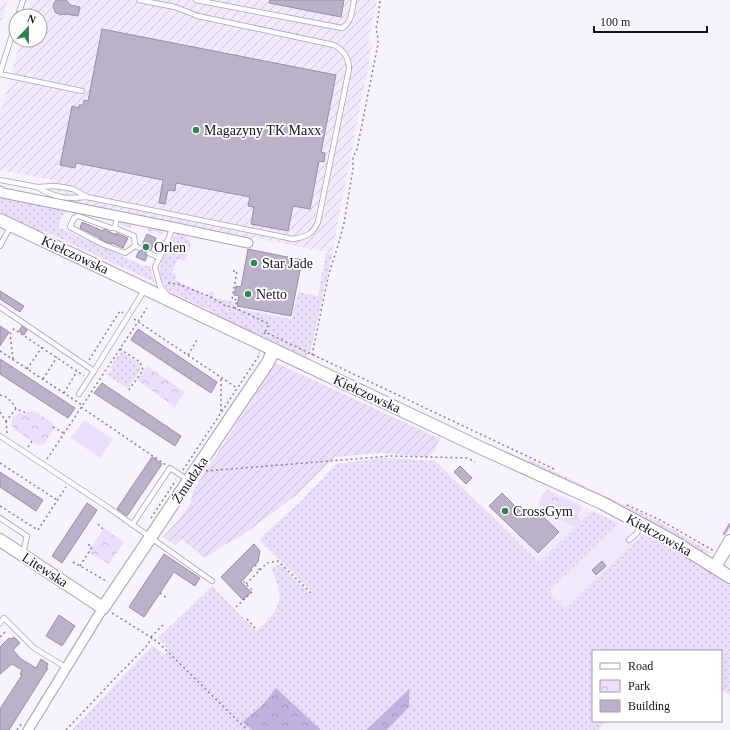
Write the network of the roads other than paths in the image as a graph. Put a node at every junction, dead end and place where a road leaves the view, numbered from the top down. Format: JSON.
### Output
{"nodes":[{"id":1,"x":139,"y":0,"type":"edge"},
{"id":2,"x":196,"y":0,"type":"edge"},
{"id":3,"x":354,"y":0,"type":"edge"},
{"id":4,"x":8,"y":48,"type":"edge"},
{"id":5,"x":0,"y":73,"type":"edge"},
{"id":6,"x":82,"y":91,"type":"dead end"},
{"id":7,"x":0,"y":180,"type":"edge"},
{"id":8,"x":37,"y":187,"type":"junction"},
{"id":9,"x":0,"y":191,"type":"edge"},
{"id":10,"x":87,"y":197,"type":"junction"},
{"id":11,"x":117,"y":216,"type":"junction"},
{"id":12,"x":0,"y":220,"type":"edge"},
{"id":13,"x":11,"y":225,"type":"junction"},
{"id":14,"x":172,"y":227,"type":"junction"},
{"id":15,"x":115,"y":228,"type":"junction"},
{"id":16,"x":248,"y":243,"type":"dead end"},
{"id":17,"x":0,"y":246,"type":"edge"},
{"id":18,"x":135,"y":246,"type":"junction"},
{"id":19,"x":140,"y":248,"type":"dead end"},
{"id":20,"x":149,"y":252,"type":"dead end"},
{"id":21,"x":160,"y":258,"type":"junction"},
{"id":22,"x":146,"y":289,"type":"junction"},
{"id":23,"x":173,"y":302,"type":"junction"},
{"id":24,"x":0,"y":307,"type":"edge"},
{"id":25,"x":274,"y":350,"type":"junction"},
{"id":26,"x":94,"y":371,"type":"junction"},
{"id":27,"x":79,"y":394,"type":"dead end"},
{"id":28,"x":0,"y":436,"type":"edge"},
{"id":29,"x":185,"y":478,"type":"junction"},
{"id":30,"x":0,"y":518,"type":"edge"},
{"id":31,"x":642,"y":524,"type":"junction"},
{"id":32,"x":132,"y":525,"type":"junction"},
{"id":33,"x":150,"y":538,"type":"junction"},
{"id":34,"x":0,"y":540,"type":"edge"},
{"id":35,"x":630,"y":540,"type":"dead end"},
{"id":36,"x":730,"y":542,"type":"edge"},
{"id":37,"x":21,"y":554,"type":"junction"},
{"id":38,"x":715,"y":568,"type":"junction"},
{"id":39,"x":730,"y":577,"type":"edge"},
{"id":40,"x":212,"y":581,"type":"dead end"},
{"id":41,"x":104,"y":608,"type":"junction"},
{"id":42,"x":0,"y":623,"type":"edge"},
{"id":43,"x":67,"y":668,"type":"junction"},
{"id":44,"x":28,"y":730,"type":"edge"}],
"edges":[{"from":1,"to":10,"type":"lane"},
{"from":2,"to":3,"type":"lane"},
{"from":4,"to":5,"type":"lane"},
{"from":5,"to":6,"type":"lane"},
{"from":7,"to":8,"type":"lane"},
{"from":8,"to":10,"type":"lane"},
{"from":8,"to":10,"type":"lane"},
{"from":9,"to":11,"type":"street"},
{"from":11,"to":14,"type":"street"},
{"from":11,"to":15,"type":"lane"},
{"from":12,"to":13,"type":"street","name":"Kiełczowska"},
{"from":13,"to":17,"type":"lane"},
{"from":13,"to":22,"type":"street","name":"Kiełczowska"},
{"from":14,"to":16,"type":"street"},
{"from":14,"to":21,"type":"lane"},
{"from":15,"to":18,"type":"lane"},
{"from":15,"to":18,"type":"lane"},
{"from":18,"to":19,"type":"lane"},
{"from":20,"to":21,"type":"lane"},
{"from":21,"to":23,"type":"lane"},
{"from":22,"to":23,"type":"street","name":"Kiełczowska"},
{"from":22,"to":26,"type":"lane"},
{"from":23,"to":25,"type":"street","name":"Kiełczowska"},
{"from":24,"to":26,"type":"lane"},
{"from":25,"to":29,"type":"street","name":"Żmudzka"},
{"from":25,"to":31,"type":"street","name":"Kiełczowska"},
{"from":26,"to":27,"type":"lane"},
{"from":28,"to":32,"type":"lane"},
{"from":29,"to":32,"type":"lane"},
{"from":29,"to":33,"type":"street","name":"Żmudzka"},
{"from":30,"to":37,"type":"lane"},
{"from":31,"to":35,"type":"lane"},
{"from":31,"to":38,"type":"street","name":"Kiełczowska"},
{"from":32,"to":33,"type":"lane"},
{"from":33,"to":40,"type":"lane"},
{"from":33,"to":41,"type":"street","name":"Żmudzka"},
{"from":34,"to":37,"type":"street","name":"Litewska"},
{"from":36,"to":38,"type":"street"},
{"from":37,"to":41,"type":"street","name":"Litewska"},
{"from":38,"to":39,"type":"street","name":"Kiełczowska"},
{"from":41,"to":43,"type":"street","name":"Żmudzka"},
{"from":42,"to":43,"type":"lane"},
{"from":43,"to":44,"type":"street","name":"Żmudzka"}]}
